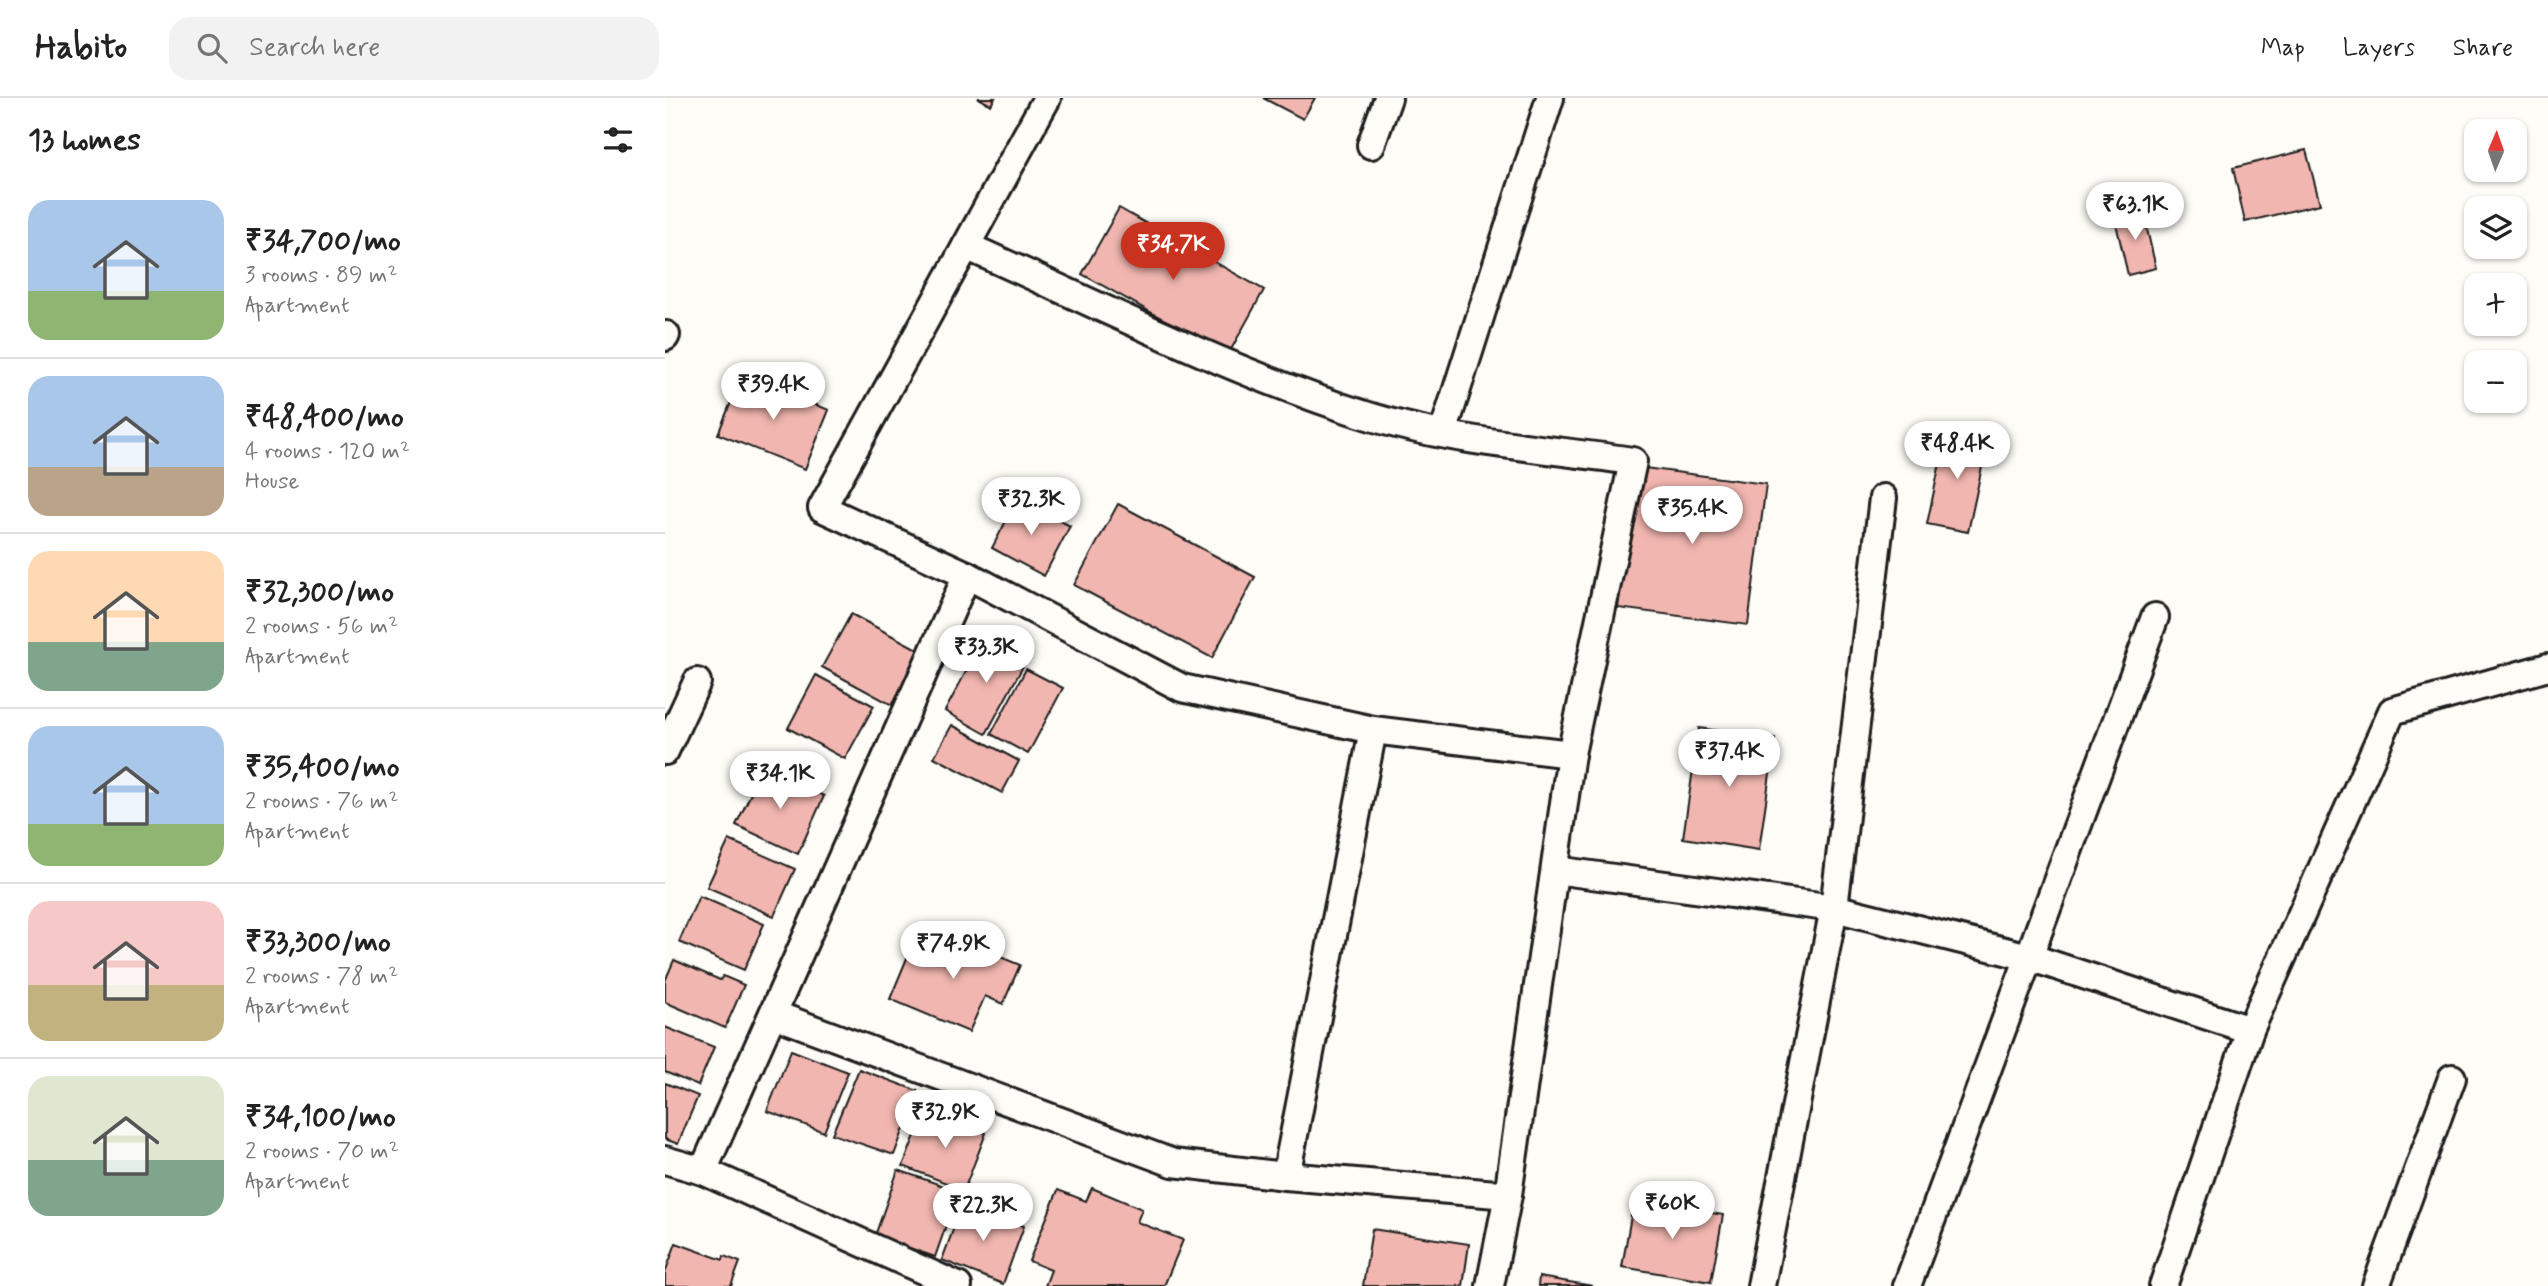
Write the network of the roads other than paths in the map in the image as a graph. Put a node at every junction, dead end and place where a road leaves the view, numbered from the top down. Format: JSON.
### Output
{"nodes":[{"id":1,"x":1047,"y":98,"type":"edge"},
{"id":2,"x":1388,"y":98,"type":"edge"},
{"id":3,"x":1550,"y":98,"type":"edge"},
{"id":4,"x":1371,"y":145,"type":"dead end"},
{"id":5,"x":966,"y":246,"type":"junction"},
{"id":6,"x":1443,"y":433,"type":"junction"},
{"id":7,"x":1883,"y":498,"type":"dead end"},
{"id":8,"x":967,"y":575,"type":"junction"},
{"id":9,"x":2155,"y":617,"type":"dead end"},
{"id":10,"x":2548,"y":667,"type":"edge"},
{"id":11,"x":697,"y":682,"type":"dead end"},
{"id":12,"x":1373,"y":730,"type":"junction"},
{"id":13,"x":665,"y":751,"type":"edge"},
{"id":14,"x":1571,"y":754,"type":"junction"},
{"id":15,"x":1555,"y":870,"type":"junction"},
{"id":16,"x":1834,"y":908,"type":"junction"},
{"id":17,"x":2029,"y":957,"type":"junction"},
{"id":18,"x":773,"y":1014,"type":"junction"},
{"id":19,"x":2250,"y":1030,"type":"junction"},
{"id":20,"x":2452,"y":1078,"type":"dead end"},
{"id":21,"x":665,"y":1160,"type":"edge"},
{"id":22,"x":703,"y":1171,"type":"junction"},
{"id":23,"x":1286,"y":1176,"type":"junction"},
{"id":24,"x":1509,"y":1195,"type":"junction"},
{"id":25,"x":958,"y":1286,"type":"edge"},
{"id":26,"x":1490,"y":1286,"type":"edge"},
{"id":27,"x":1761,"y":1286,"type":"edge"},
{"id":28,"x":1907,"y":1286,"type":"edge"},
{"id":29,"x":2163,"y":1286,"type":"edge"},
{"id":30,"x":2376,"y":1286,"type":"edge"}],
"edges":[{"from":1,"to":5,"type":"street"},
{"from":2,"to":4,"type":"street"},
{"from":3,"to":6,"type":"street"},
{"from":5,"to":6,"type":"street"},
{"from":5,"to":8,"type":"street"},
{"from":6,"to":14,"type":"street"},
{"from":7,"to":16,"type":"street"},
{"from":8,"to":12,"type":"street"},
{"from":8,"to":18,"type":"street"},
{"from":9,"to":17,"type":"street"},
{"from":10,"to":19,"type":"street"},
{"from":11,"to":13,"type":"street"},
{"from":12,"to":14,"type":"street"},
{"from":12,"to":23,"type":"street"},
{"from":14,"to":15,"type":"street"},
{"from":15,"to":16,"type":"street"},
{"from":15,"to":24,"type":"street"},
{"from":16,"to":17,"type":"street"},
{"from":16,"to":27,"type":"street"},
{"from":17,"to":19,"type":"street"},
{"from":17,"to":28,"type":"street"},
{"from":18,"to":22,"type":"street"},
{"from":18,"to":23,"type":"street"},
{"from":19,"to":29,"type":"street"},
{"from":20,"to":30,"type":"street"},
{"from":21,"to":22,"type":"street"},
{"from":22,"to":25,"type":"street"},
{"from":23,"to":24,"type":"street"},
{"from":24,"to":26,"type":"street"}]}
